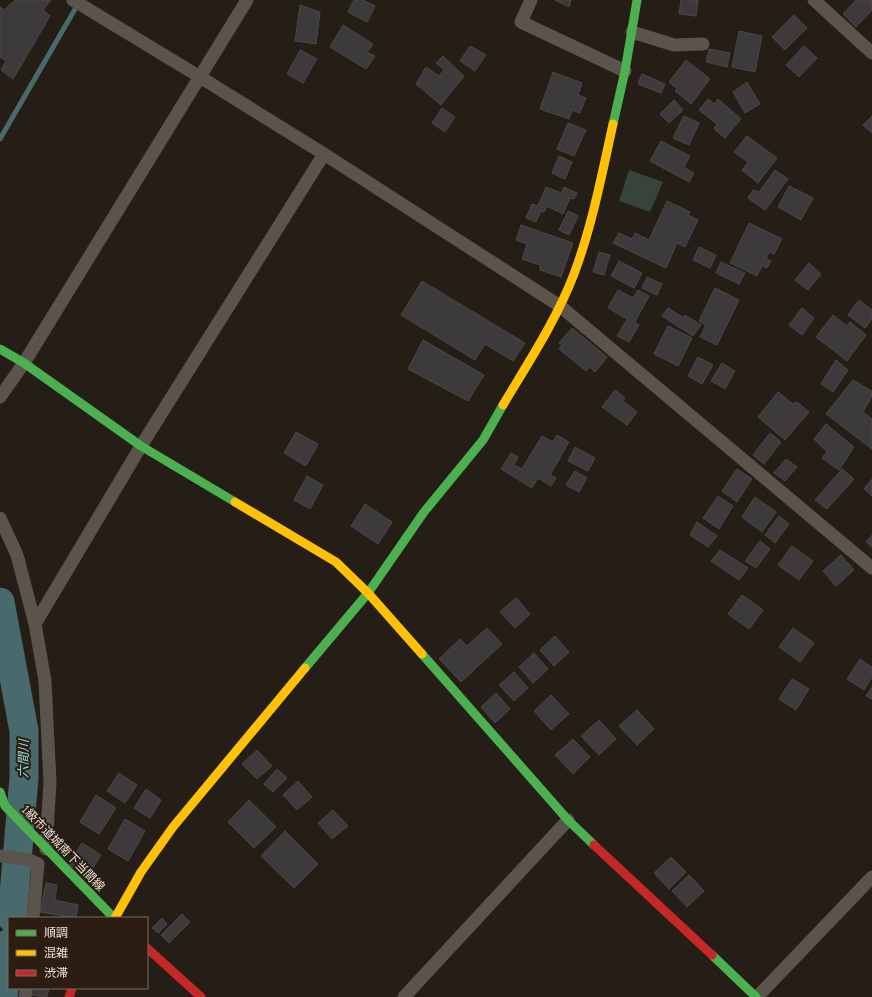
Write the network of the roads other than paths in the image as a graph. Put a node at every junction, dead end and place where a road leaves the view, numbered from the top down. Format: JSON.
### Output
{"nodes":[{"id":1,"x":72,"y":0,"type":"edge"},
{"id":2,"x":247,"y":0,"type":"edge"},
{"id":3,"x":531,"y":0,"type":"edge"},
{"id":4,"x":637,"y":0,"type":"edge"},
{"id":5,"x":814,"y":0,"type":"edge"},
{"id":6,"x":632,"y":32,"type":"junction"},
{"id":7,"x":704,"y":44,"type":"dead end"},
{"id":8,"x":869,"y":45,"type":"edge"},
{"id":9,"x":625,"y":70,"type":"junction"},
{"id":10,"x":200,"y":76,"type":"junction"},
{"id":11,"x":324,"y":154,"type":"junction"},
{"id":12,"x":560,"y":306,"type":"junction"},
{"id":13,"x":0,"y":349,"type":"edge"},
{"id":14,"x":24,"y":363,"type":"junction"},
{"id":15,"x":0,"y":397,"type":"edge"},
{"id":16,"x":141,"y":446,"type":"junction"},
{"id":17,"x":0,"y":518,"type":"edge"},
{"id":18,"x":872,"y":568,"type":"edge"},
{"id":19,"x":368,"y":593,"type":"junction"},
{"id":20,"x":34,"y":624,"type":"junction"},
{"id":21,"x":0,"y":792,"type":"edge"},
{"id":22,"x":568,"y":820,"type":"junction"},
{"id":23,"x":42,"y":845,"type":"junction"},
{"id":24,"x":4,"y":856,"type":"edge"},
{"id":25,"x":872,"y":877,"type":"edge"},
{"id":26,"x":33,"y":917,"type":"edge"},
{"id":27,"x":113,"y":917,"type":"edge"},
{"id":28,"x":115,"y":917,"type":"edge"},
{"id":29,"x":148,"y":949,"type":"edge"},
{"id":30,"x":201,"y":997,"type":"edge"},
{"id":31,"x":404,"y":997,"type":"edge"},
{"id":32,"x":756,"y":997,"type":"edge"}],
"edges":[{"from":1,"to":10,"type":"street"},
{"from":2,"to":10,"type":"street"},
{"from":3,"to":9,"type":"street"},
{"from":4,"to":6,"type":"street"},
{"from":5,"to":8,"type":"street"},
{"from":6,"to":7,"type":"street"},
{"from":6,"to":9,"type":"street"},
{"from":9,"to":12,"type":"street"},
{"from":10,"to":11,"type":"street"},
{"from":10,"to":14,"type":"street"},
{"from":11,"to":12,"type":"street"},
{"from":11,"to":16,"type":"street"},
{"from":12,"to":18,"type":"street"},
{"from":12,"to":19,"type":"street"},
{"from":13,"to":14,"type":"street"},
{"from":14,"to":15,"type":"street"},
{"from":14,"to":16,"type":"street"},
{"from":16,"to":19,"type":"street"},
{"from":16,"to":20,"type":"street"},
{"from":17,"to":20,"type":"street"},
{"from":19,"to":22,"type":"street"},
{"from":19,"to":28,"type":"street"},
{"from":20,"to":23,"type":"street"},
{"from":21,"to":23,"type":"street","name":"1級市道城南下当間線"},
{"from":22,"to":31,"type":"street"},
{"from":22,"to":32,"type":"street"},
{"from":23,"to":27,"type":"street","name":"1級市道城南下当間線"},
{"from":24,"to":26,"type":"street"},
{"from":25,"to":32,"type":"street"},
{"from":29,"to":30,"type":"street"}]}
